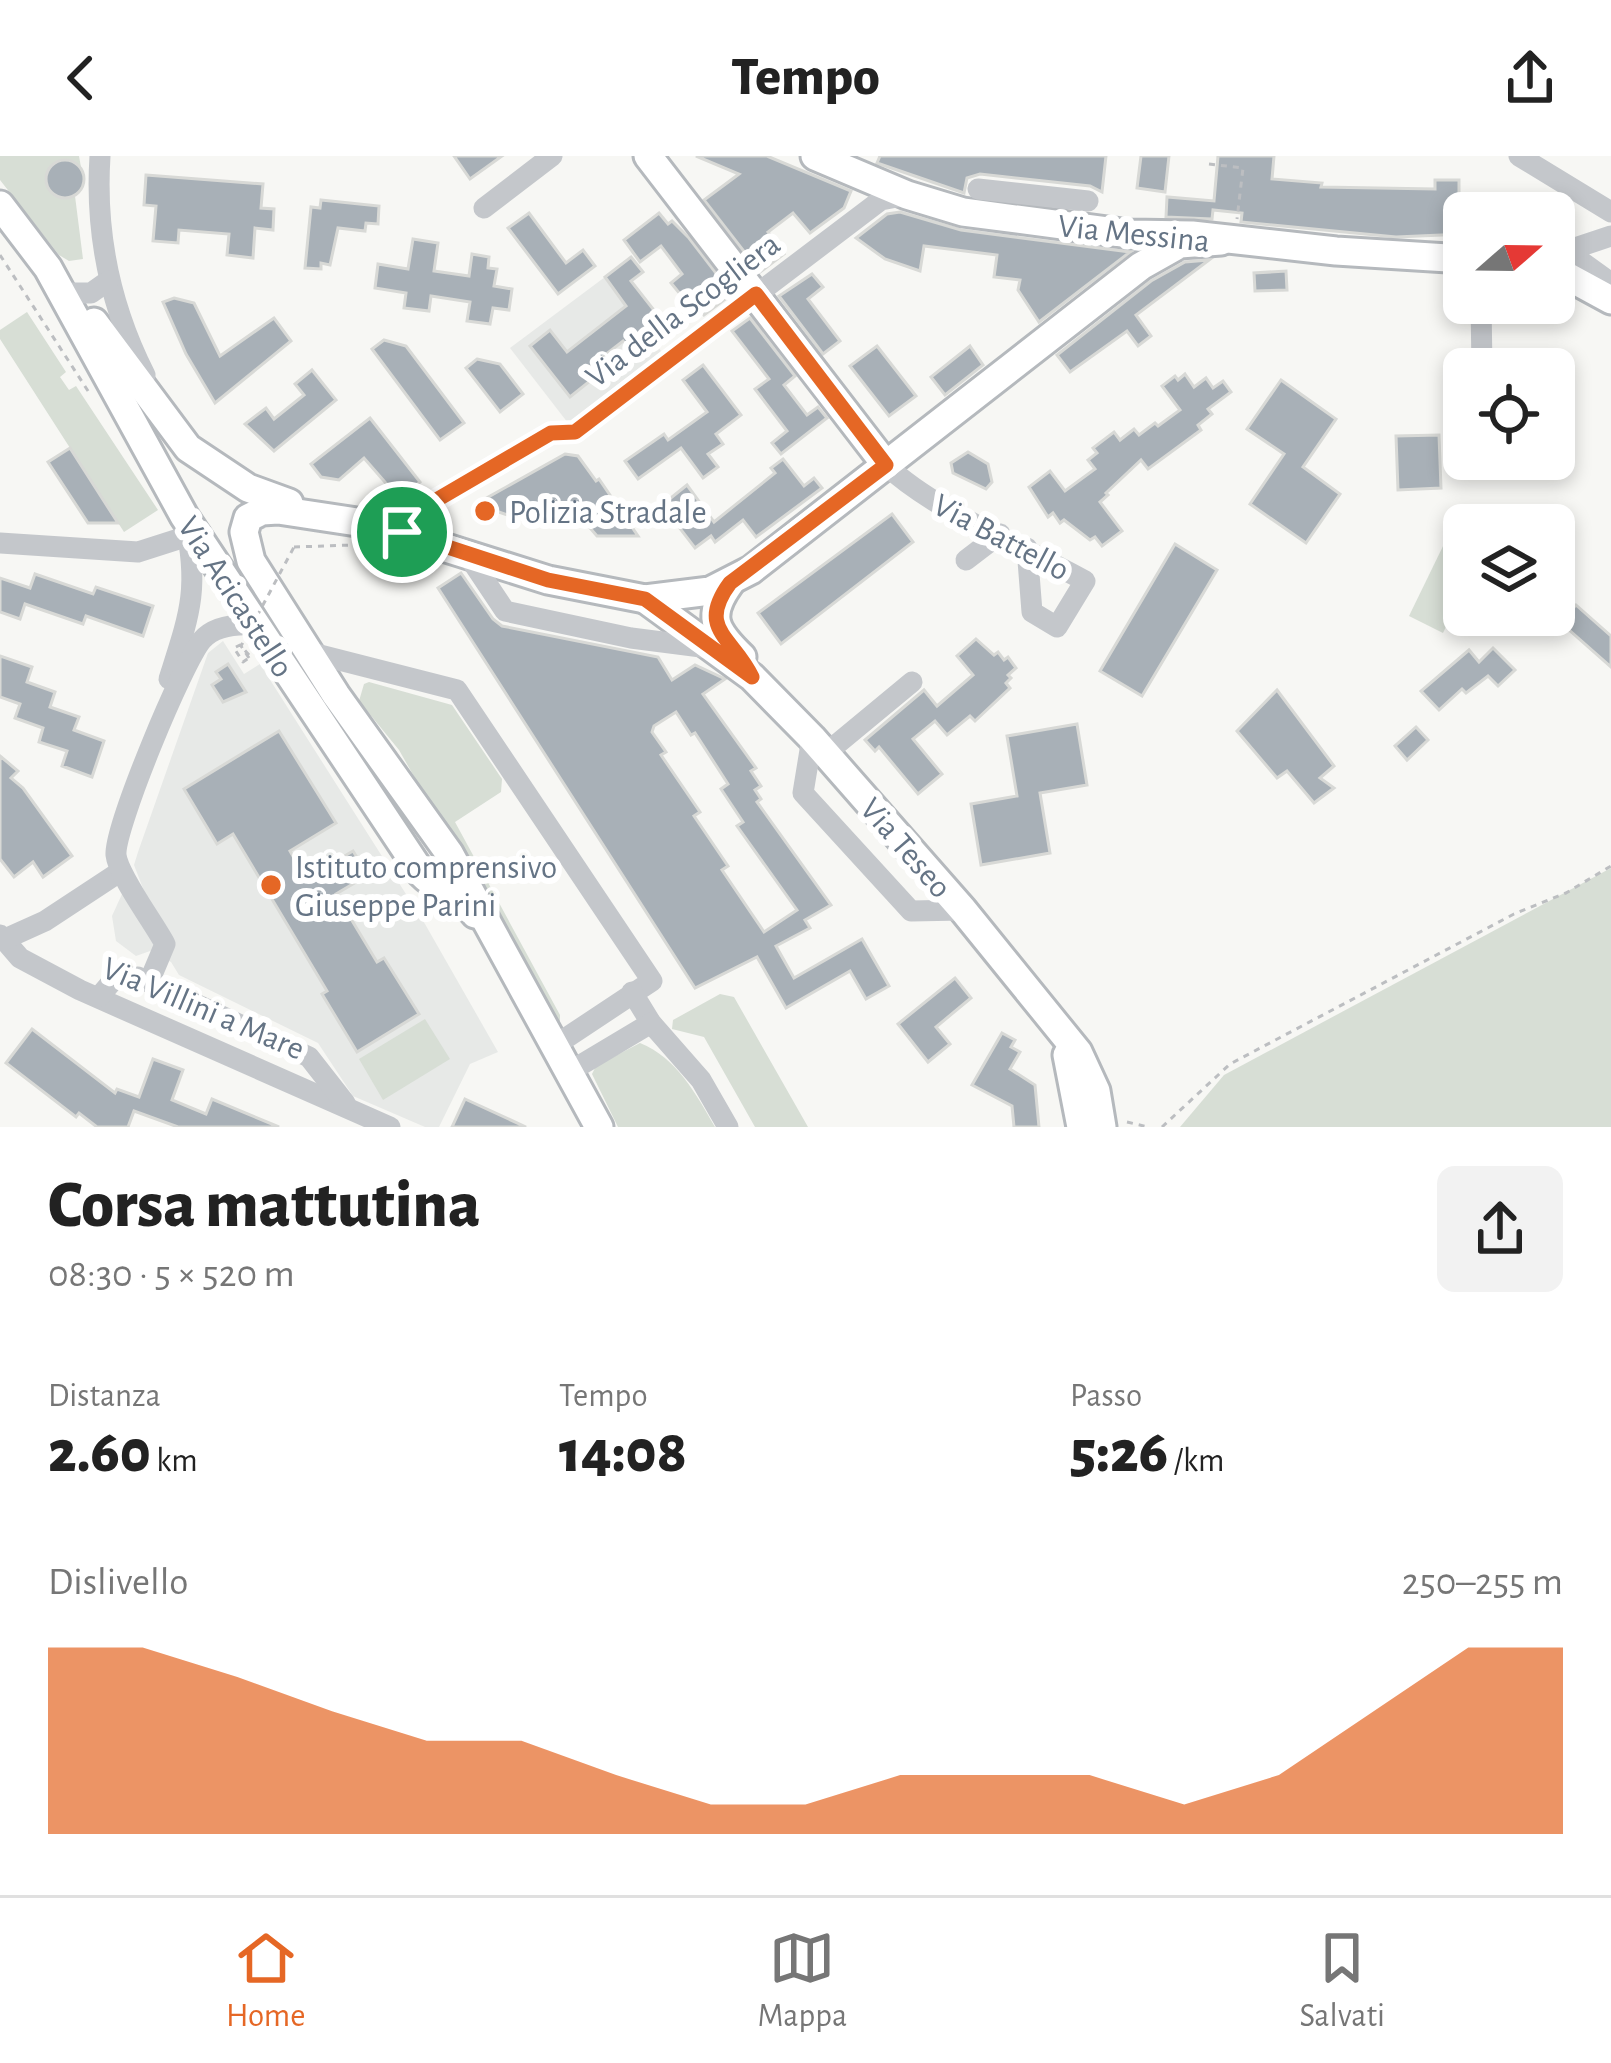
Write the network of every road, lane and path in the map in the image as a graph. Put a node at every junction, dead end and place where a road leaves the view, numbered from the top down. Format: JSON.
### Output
{"nodes":[{"id":1,"x":100,"y":156,"type":"edge"},
{"id":2,"x":552,"y":156,"type":"edge"},
{"id":3,"x":648,"y":156,"type":"edge"},
{"id":4,"x":815,"y":156,"type":"edge"},
{"id":5,"x":1519,"y":156,"type":"edge"},
{"id":6,"x":861,"y":164,"type":"edge"},
{"id":7,"x":1209,"y":164,"type":"dead end"},
{"id":8,"x":978,"y":189,"type":"dead end"},
{"id":9,"x":894,"y":198,"type":"junction"},
{"id":10,"x":1088,"y":201,"type":"dead end"},
{"id":11,"x":0,"y":205,"type":"edge"},
{"id":12,"x":484,"y":208,"type":"dead end"},
{"id":13,"x":1054,"y":211,"type":"junction"},
{"id":14,"x":1611,"y":212,"type":"edge"},
{"id":15,"x":1130,"y":234,"type":"junction"},
{"id":16,"x":1611,"y":236,"type":"edge"},
{"id":17,"x":1228,"y":237,"type":"junction"},
{"id":18,"x":1575,"y":256,"type":"edge"},
{"id":19,"x":1443,"y":258,"type":"edge"},
{"id":20,"x":1141,"y":266,"type":"junction"},
{"id":21,"x":48,"y":268,"type":"junction"},
{"id":22,"x":1575,"y":268,"type":"edge"},
{"id":23,"x":1575,"y":273,"type":"edge"},
{"id":24,"x":108,"y":281,"type":"junction"},
{"id":25,"x":1611,"y":283,"type":"edge"},
{"id":26,"x":73,"y":293,"type":"junction"},
{"id":27,"x":756,"y":294,"type":"junction"},
{"id":28,"x":1611,"y":300,"type":"edge"},
{"id":29,"x":173,"y":430,"type":"junction"},
{"id":30,"x":886,"y":465,"type":"junction"},
{"id":31,"x":327,"y":516,"type":"junction"},
{"id":32,"x":186,"y":526,"type":"junction"},
{"id":33,"x":1000,"y":534,"type":"junction"},
{"id":34,"x":0,"y":542,"type":"edge"},
{"id":35,"x":404,"y":546,"type":"junction"},
{"id":36,"x":1027,"y":548,"type":"junction"},
{"id":37,"x":467,"y":554,"type":"junction"},
{"id":38,"x":966,"y":560,"type":"dead end"},
{"id":39,"x":730,"y":583,"type":"junction"},
{"id":40,"x":645,"y":599,"type":"junction"},
{"id":41,"x":255,"y":638,"type":"junction"},
{"id":42,"x":710,"y":648,"type":"junction"},
{"id":43,"x":308,"y":652,"type":"junction"},
{"id":44,"x":752,"y":677,"type":"junction"},
{"id":45,"x":912,"y":682,"type":"dead end"},
{"id":46,"x":161,"y":723,"type":"junction"},
{"id":47,"x":819,"y":746,"type":"junction"},
{"id":48,"x":408,"y":794,"type":"junction"},
{"id":49,"x":1611,"y":866,"type":"edge"},
{"id":50,"x":121,"y":871,"type":"junction"},
{"id":51,"x":431,"y":884,"type":"junction"},
{"id":52,"x":963,"y":910,"type":"junction"},
{"id":53,"x":2,"y":938,"type":"edge"},
{"id":54,"x":507,"y":959,"type":"junction"},
{"id":55,"x":149,"y":982,"type":"junction"},
{"id":56,"x":632,"y":992,"type":"junction"},
{"id":57,"x":100,"y":997,"type":"junction"},
{"id":58,"x":650,"y":1023,"type":"junction"},
{"id":59,"x":1056,"y":1023,"type":"junction"},
{"id":60,"x":554,"y":1046,"type":"junction"},
{"id":61,"x":568,"y":1072,"type":"junction"},
{"id":62,"x":349,"y":1108,"type":"junction"},
{"id":63,"x":390,"y":1127,"type":"edge"},
{"id":64,"x":599,"y":1127,"type":"edge"},
{"id":65,"x":728,"y":1127,"type":"edge"},
{"id":66,"x":1081,"y":1127,"type":"edge"},
{"id":67,"x":1102,"y":1127,"type":"edge"},
{"id":68,"x":1162,"y":1127,"type":"edge"}],
"edges":[{"from":1,"to":24,"type":"street"},
{"from":2,"to":12,"type":"street"},
{"from":3,"to":27,"type":"main road","name":"Via Battello"},
{"from":4,"to":6,"type":"main road","name":"Via Messina"},
{"from":5,"to":14,"type":"street"},
{"from":6,"to":9,"type":"main road","name":"Via Messina"},
{"from":7,"to":17,"type":"path"},
{"from":8,"to":13,"type":"street"},
{"from":9,"to":13,"type":"main road","name":"Via Messina"},
{"from":9,"to":27,"type":"street","name":"Via della Scogliera"},
{"from":10,"to":13,"type":"street"},
{"from":11,"to":21,"type":"main road","name":"Via Acicastello"},
{"from":13,"to":15,"type":"main road","name":"Via Messina"},
{"from":15,"to":17,"type":"main road","name":"Via Messina"},
{"from":15,"to":20,"type":"main road"},
{"from":16,"to":18,"type":"street"},
{"from":17,"to":19,"type":"main road","name":"Via Messina"},
{"from":17,"to":20,"type":"main road"},
{"from":20,"to":30,"type":"main road"},
{"from":21,"to":26,"type":"main road"},
{"from":21,"to":32,"type":"main road","name":"Via Acicastello"},
{"from":22,"to":25,"type":"street"},
{"from":23,"to":28,"type":"main road"},
{"from":24,"to":26,"type":"street"},
{"from":24,"to":29,"type":"street"},
{"from":26,"to":29,"type":"main road"},
{"from":27,"to":30,"type":"main road","name":"Via Battello"},
{"from":27,"to":35,"type":"street","name":"Via della Scogliera"},
{"from":29,"to":31,"type":"main road"},
{"from":30,"to":33,"type":"street","name":"Via Battello"},
{"from":30,"to":39,"type":"main road"},
{"from":31,"to":35,"type":"main road"},
{"from":31,"to":43,"type":"main road","name":"Via Acicastello"},
{"from":32,"to":34,"type":"street"},
{"from":32,"to":41,"type":"main road","name":"Via Acicastello"},
{"from":32,"to":46,"type":"street"},
{"from":33,"to":36,"type":"street","name":"Via Battello"},
{"from":33,"to":38,"type":"street"},
{"from":35,"to":37,"type":"main road"},
{"from":35,"to":41,"type":"path","bridge":true},
{"from":36,"to":36,"type":"street","name":"Via Battello"},
{"from":37,"to":40,"type":"main road"},
{"from":37,"to":42,"type":"street"},
{"from":39,"to":40,"type":"main road"},
{"from":39,"to":44,"type":"main road"},
{"from":40,"to":42,"type":"main road"},
{"from":41,"to":46,"type":"street"},
{"from":41,"to":51,"type":"main road","name":"Via Acicastello"},
{"from":42,"to":44,"type":"main road"},
{"from":43,"to":48,"type":"main road","name":"Via Acicastello"},
{"from":43,"to":56,"type":"street"},
{"from":44,"to":47,"type":"main road","name":"Via Teseo"},
{"from":45,"to":47,"type":"street"},
{"from":46,"to":50,"type":"street"},
{"from":47,"to":52,"type":"main road","name":"Via Teseo"},
{"from":47,"to":52,"type":"street"},
{"from":48,"to":51,"type":"main road"},
{"from":48,"to":54,"type":"main road","name":"Via Acicastello"},
{"from":49,"to":68,"type":"path"},
{"from":50,"to":53,"type":"street"},
{"from":50,"to":55,"type":"street"},
{"from":51,"to":54,"type":"main road","name":"Via Acicastello"},
{"from":52,"to":59,"type":"main road","name":"Via Teseo"},
{"from":53,"to":57,"type":"street","name":"Via Villini a Mare"},
{"from":54,"to":60,"type":"main road","name":"Via Acicastello"},
{"from":55,"to":57,"type":"street"},
{"from":55,"to":62,"type":"street"},
{"from":56,"to":58,"type":"street"},
{"from":56,"to":60,"type":"street"},
{"from":57,"to":62,"type":"street","name":"Via Villini a Mare"},
{"from":58,"to":61,"type":"street"},
{"from":58,"to":65,"type":"street"},
{"from":59,"to":66,"type":"main road"},
{"from":59,"to":67,"type":"main road","name":"Via Teseo"},
{"from":60,"to":61,"type":"main road","name":"Via Acicastello"},
{"from":61,"to":64,"type":"main road","name":"Via Acicastello"},
{"from":62,"to":63,"type":"street","name":"Via Villini a Mare"}]}
